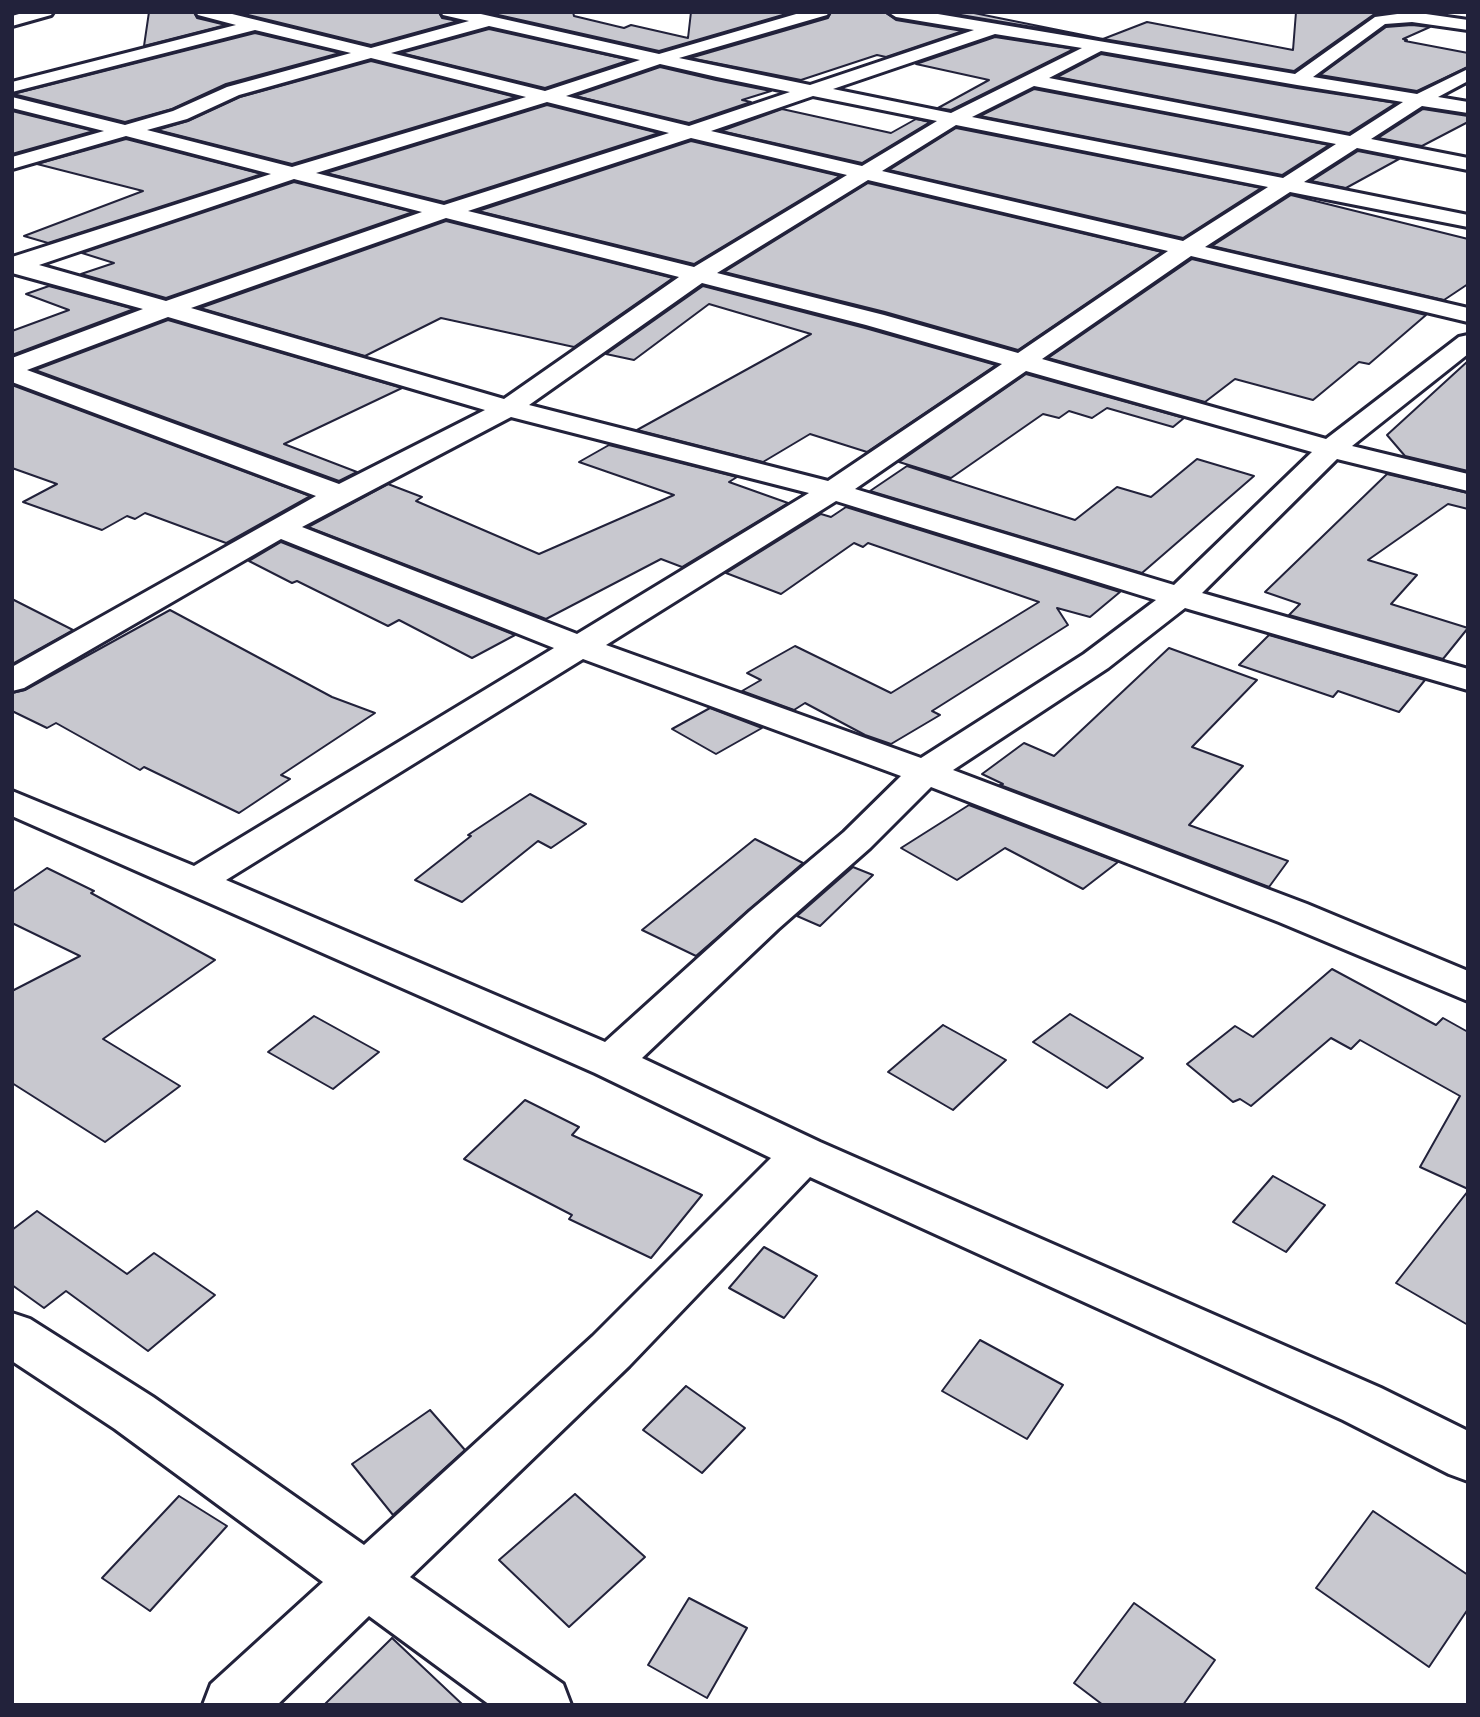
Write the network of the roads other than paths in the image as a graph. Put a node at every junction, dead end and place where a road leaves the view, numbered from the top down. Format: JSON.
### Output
{"nodes":[{"id":1,"x":45,"y":12,"type":"edge"},
{"id":2,"x":204,"y":12,"type":"edge"},
{"id":3,"x":449,"y":12,"type":"edge"},
{"id":4,"x":521,"y":12,"type":"edge"},
{"id":5,"x":821,"y":12,"type":"edge"},
{"id":6,"x":896,"y":12,"type":"edge"},
{"id":7,"x":293,"y":16,"type":"dead end"},
{"id":8,"x":12,"y":21,"type":"edge"},
{"id":9,"x":487,"y":22,"type":"junction"},
{"id":10,"x":252,"y":25,"type":"junction"},
{"id":11,"x":1468,"y":25,"type":"edge"},
{"id":12,"x":993,"y":29,"type":"junction"},
{"id":13,"x":1097,"y":47,"type":"junction"},
{"id":14,"x":370,"y":54,"type":"junction"},
{"id":15,"x":659,"y":59,"type":"junction"},
{"id":16,"x":1468,"y":74,"type":"edge"},
{"id":17,"x":1032,"y":80,"type":"junction"},
{"id":18,"x":1297,"y":80,"type":"junction"},
{"id":19,"x":12,"y":87,"type":"edge"},
{"id":20,"x":812,"y":90,"type":"junction"},
{"id":21,"x":545,"y":97,"type":"junction"},
{"id":22,"x":1419,"y":100,"type":"junction"},
{"id":23,"x":12,"y":102,"type":"edge"},
{"id":24,"x":1468,"y":108,"type":"edge"},
{"id":25,"x":955,"y":118,"type":"junction"},
{"id":26,"x":123,"y":131,"type":"junction"},
{"id":27,"x":690,"y":132,"type":"junction"},
{"id":28,"x":1355,"y":142,"type":"junction"},
{"id":29,"x":12,"y":163,"type":"edge"},
{"id":30,"x":1468,"y":164,"type":"edge"},
{"id":31,"x":293,"y":173,"type":"junction"},
{"id":32,"x":867,"y":174,"type":"junction"},
{"id":33,"x":1290,"y":184,"type":"junction"},
{"id":34,"x":446,"y":211,"type":"junction"},
{"id":35,"x":1468,"y":221,"type":"edge"},
{"id":36,"x":1188,"y":248,"type":"junction"},
{"id":37,"x":13,"y":265,"type":"edge"},
{"id":38,"x":698,"y":275,"type":"junction"},
{"id":39,"x":166,"y":309,"type":"junction"},
{"id":40,"x":1468,"y":315,"type":"edge"},
{"id":41,"x":1468,"y":342,"type":"edge"},
{"id":42,"x":1027,"y":361,"type":"junction"},
{"id":43,"x":12,"y":367,"type":"edge"},
{"id":44,"x":12,"y":373,"type":"edge"},
{"id":45,"x":508,"y":408,"type":"junction"},
{"id":46,"x":1331,"y":449,"type":"junction"},
{"id":47,"x":1468,"y":483,"type":"edge"},
{"id":48,"x":833,"y":491,"type":"junction"},
{"id":49,"x":341,"y":495,"type":"junction"},
{"id":50,"x":279,"y":528,"type":"junction"},
{"id":51,"x":1180,"y":597,"type":"junction"},
{"id":52,"x":579,"y":646,"type":"junction"},
{"id":53,"x":1468,"y":680,"type":"edge"},
{"id":54,"x":12,"y":681,"type":"edge"},
{"id":55,"x":925,"y":772,"type":"junction"},
{"id":56,"x":12,"y":802,"type":"edge"},
{"id":57,"x":194,"y":883,"type":"junction"},
{"id":58,"x":1468,"y":987,"type":"edge"},
{"id":59,"x":611,"y":1062,"type":"junction"},
{"id":60,"x":804,"y":1154,"type":"junction"},
{"id":61,"x":12,"y":1335,"type":"edge"},
{"id":62,"x":1468,"y":1457,"type":"edge"},
{"id":63,"x":367,"y":1579,"type":"junction"},
{"id":64,"x":233,"y":1705,"type":"edge"},
{"id":65,"x":541,"y":1705,"type":"edge"}],
"edges":[{"from":1,"to":8,"type":"street"},
{"from":2,"to":10,"type":"street"},
{"from":3,"to":9,"type":"street"},
{"from":4,"to":9,"type":"street"},
{"from":5,"to":15,"type":"street"},
{"from":6,"to":12,"type":"street"},
{"from":7,"to":10,"type":"street"},
{"from":9,"to":14,"type":"street"},
{"from":9,"to":15,"type":"street"},
{"from":10,"to":14,"type":"street"},
{"from":10,"to":19,"type":"street"},
{"from":11,"to":18,"type":"street"},
{"from":12,"to":13,"type":"street"},
{"from":12,"to":20,"type":"street"},
{"from":13,"to":17,"type":"street"},
{"from":13,"to":18,"type":"street"},
{"from":14,"to":21,"type":"street"},
{"from":14,"to":26,"type":"street"},
{"from":15,"to":20,"type":"street"},
{"from":15,"to":21,"type":"street"},
{"from":16,"to":22,"type":"street"},
{"from":17,"to":25,"type":"street"},
{"from":17,"to":28,"type":"street"},
{"from":18,"to":22,"type":"street"},
{"from":20,"to":25,"type":"street"},
{"from":20,"to":27,"type":"street"},
{"from":21,"to":27,"type":"street"},
{"from":21,"to":31,"type":"street"},
{"from":22,"to":24,"type":"street"},
{"from":22,"to":28,"type":"street"},
{"from":23,"to":26,"type":"street"},
{"from":25,"to":32,"type":"street"},
{"from":25,"to":33,"type":"street"},
{"from":26,"to":29,"type":"street"},
{"from":26,"to":31,"type":"street"},
{"from":27,"to":32,"type":"street"},
{"from":27,"to":34,"type":"street"},
{"from":28,"to":30,"type":"street"},
{"from":28,"to":33,"type":"street"},
{"from":31,"to":34,"type":"street"},
{"from":31,"to":37,"type":"street"},
{"from":32,"to":36,"type":"street"},
{"from":32,"to":38,"type":"street"},
{"from":33,"to":35,"type":"street"},
{"from":33,"to":36,"type":"street"},
{"from":34,"to":38,"type":"street"},
{"from":34,"to":39,"type":"street"},
{"from":36,"to":40,"type":"street"},
{"from":36,"to":42,"type":"street"},
{"from":37,"to":39,"type":"street"},
{"from":38,"to":42,"type":"street"},
{"from":38,"to":45,"type":"street"},
{"from":39,"to":43,"type":"street"},
{"from":39,"to":45,"type":"street"},
{"from":41,"to":46,"type":"street"},
{"from":42,"to":46,"type":"street"},
{"from":42,"to":48,"type":"street"},
{"from":44,"to":49,"type":"street"},
{"from":45,"to":48,"type":"street"},
{"from":45,"to":49,"type":"street"},
{"from":46,"to":47,"type":"street"},
{"from":46,"to":51,"type":"street"},
{"from":48,"to":51,"type":"street"},
{"from":48,"to":52,"type":"street"},
{"from":49,"to":50,"type":"street"},
{"from":50,"to":52,"type":"street"},
{"from":50,"to":54,"type":"street"},
{"from":51,"to":53,"type":"street"},
{"from":51,"to":55,"type":"street"},
{"from":52,"to":55,"type":"street"},
{"from":52,"to":57,"type":"street"},
{"from":55,"to":58,"type":"street"},
{"from":55,"to":59,"type":"street"},
{"from":56,"to":57,"type":"street"},
{"from":57,"to":59,"type":"street"},
{"from":59,"to":60,"type":"street"},
{"from":60,"to":62,"type":"street"},
{"from":60,"to":63,"type":"street"},
{"from":61,"to":63,"type":"street"},
{"from":63,"to":64,"type":"street"},
{"from":63,"to":65,"type":"street"}]}
